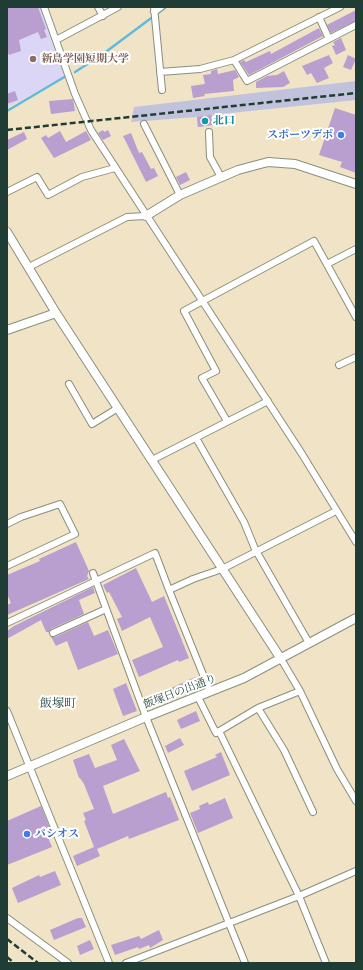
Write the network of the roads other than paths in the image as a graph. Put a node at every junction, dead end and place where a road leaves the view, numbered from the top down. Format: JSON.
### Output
{"nodes":[{"id":1,"x":44,"y":7,"type":"edge"},
{"id":2,"x":98,"y":7,"type":"edge"},
{"id":3,"x":118,"y":7,"type":"edge"},
{"id":4,"x":161,"y":7,"type":"edge"},
{"id":5,"x":340,"y":7,"type":"edge"},
{"id":6,"x":154,"y":14,"type":"edge"},
{"id":7,"x":103,"y":16,"type":"junction"},
{"id":8,"x":319,"y":17,"type":"junction"},
{"id":9,"x":356,"y":25,"type":"edge"},
{"id":10,"x":329,"y":39,"type":"junction"},
{"id":11,"x":56,"y":40,"type":"junction"},
{"id":12,"x":234,"y":60,"type":"junction"},
{"id":13,"x":160,"y":72,"type":"junction"},
{"id":14,"x":162,"y":90,"type":"dead end"},
{"id":15,"x":144,"y":124,"type":"dead end"},
{"id":16,"x":209,"y":132,"type":"dead end"},
{"id":17,"x":115,"y":168,"type":"junction"},
{"id":18,"x":221,"y":177,"type":"junction"},
{"id":19,"x":356,"y":184,"type":"edge"},
{"id":20,"x":7,"y":192,"type":"edge"},
{"id":21,"x":180,"y":195,"type":"junction"},
{"id":22,"x":146,"y":216,"type":"junction"},
{"id":23,"x":7,"y":232,"type":"edge"},
{"id":24,"x":356,"y":248,"type":"edge"},
{"id":25,"x":327,"y":264,"type":"junction"},
{"id":26,"x":29,"y":267,"type":"junction"},
{"id":27,"x":202,"y":300,"type":"junction"},
{"id":28,"x":56,"y":313,"type":"junction"},
{"id":29,"x":356,"y":317,"type":"edge"},
{"id":30,"x":7,"y":330,"type":"edge"},
{"id":31,"x":356,"y":357,"type":"edge"},
{"id":32,"x":339,"y":366,"type":"dead end"},
{"id":33,"x":69,"y":384,"type":"dead end"},
{"id":34,"x":268,"y":401,"type":"junction"},
{"id":35,"x":118,"y":408,"type":"junction"},
{"id":36,"x":227,"y":421,"type":"junction"},
{"id":37,"x":196,"y":438,"type":"junction"},
{"id":38,"x":152,"y":460,"type":"junction"},
{"id":39,"x":336,"y":511,"type":"junction"},
{"id":40,"x":7,"y":524,"type":"edge"},
{"id":41,"x":356,"y":542,"type":"edge"},
{"id":42,"x":256,"y":552,"type":"junction"},
{"id":43,"x":7,"y":566,"type":"edge"},
{"id":44,"x":222,"y":569,"type":"junction"},
{"id":45,"x":93,"y":573,"type":"dead end"},
{"id":46,"x":95,"y":581,"type":"junction"},
{"id":47,"x":169,"y":590,"type":"junction"},
{"id":48,"x":106,"y":610,"type":"junction"},
{"id":49,"x":356,"y":618,"type":"edge"},
{"id":50,"x":7,"y":623,"type":"edge"},
{"id":51,"x":53,"y":633,"type":"dead end"},
{"id":52,"x":309,"y":643,"type":"junction"},
{"id":53,"x":281,"y":659,"type":"junction"},
{"id":54,"x":300,"y":691,"type":"junction"},
{"id":55,"x":210,"y":692,"type":"junction"},
{"id":56,"x":198,"y":697,"type":"junction"},
{"id":57,"x":258,"y":708,"type":"junction"},
{"id":58,"x":7,"y":711,"type":"edge"},
{"id":59,"x":146,"y":717,"type":"junction"},
{"id":60,"x":219,"y":731,"type":"junction"},
{"id":61,"x":29,"y":767,"type":"junction"},
{"id":62,"x":7,"y":776,"type":"edge"},
{"id":63,"x":356,"y":801,"type":"edge"},
{"id":64,"x":313,"y":812,"type":"dead end"},
{"id":65,"x":356,"y":871,"type":"edge"},
{"id":66,"x":299,"y":896,"type":"junction"},
{"id":67,"x":7,"y":918,"type":"edge"},
{"id":68,"x":230,"y":922,"type":"junction"},
{"id":69,"x":68,"y":963,"type":"edge"},
{"id":70,"x":109,"y":963,"type":"edge"},
{"id":71,"x":126,"y":963,"type":"edge"},
{"id":72,"x":245,"y":963,"type":"edge"},
{"id":73,"x":326,"y":963,"type":"edge"}],
"edges":[{"from":1,"to":11,"type":"street"},
{"from":2,"to":7,"type":"street"},
{"from":3,"to":7,"type":"street"},
{"from":4,"to":6,"type":"street"},
{"from":5,"to":8,"type":"street"},
{"from":6,"to":13,"type":"street"},
{"from":7,"to":11,"type":"street"},
{"from":8,"to":10,"type":"street"},
{"from":8,"to":12,"type":"street"},
{"from":9,"to":10,"type":"street"},
{"from":10,"to":12,"type":"street"},
{"from":11,"to":17,"type":"street"},
{"from":12,"to":13,"type":"street"},
{"from":13,"to":14,"type":"street"},
{"from":15,"to":21,"type":"street"},
{"from":16,"to":18,"type":"street"},
{"from":17,"to":20,"type":"street"},
{"from":17,"to":22,"type":"street"},
{"from":18,"to":19,"type":"street"},
{"from":18,"to":21,"type":"street"},
{"from":21,"to":22,"type":"street"},
{"from":22,"to":26,"type":"street"},
{"from":22,"to":27,"type":"street"},
{"from":23,"to":26,"type":"street"},
{"from":24,"to":25,"type":"street"},
{"from":25,"to":27,"type":"street"},
{"from":25,"to":29,"type":"street"},
{"from":26,"to":28,"type":"street"},
{"from":27,"to":34,"type":"street"},
{"from":27,"to":36,"type":"street"},
{"from":28,"to":30,"type":"street"},
{"from":28,"to":35,"type":"street"},
{"from":31,"to":32,"type":"street"},
{"from":33,"to":35,"type":"street"},
{"from":34,"to":36,"type":"street"},
{"from":34,"to":39,"type":"street"},
{"from":35,"to":38,"type":"street"},
{"from":36,"to":37,"type":"street"},
{"from":37,"to":38,"type":"street"},
{"from":37,"to":42,"type":"street"},
{"from":38,"to":44,"type":"street"},
{"from":39,"to":41,"type":"street"},
{"from":39,"to":42,"type":"street"},
{"from":40,"to":43,"type":"street"},
{"from":42,"to":44,"type":"street"},
{"from":42,"to":52,"type":"street"},
{"from":44,"to":47,"type":"street"},
{"from":44,"to":53,"type":"street"},
{"from":45,"to":46,"type":"street"},
{"from":46,"to":47,"type":"street"},
{"from":46,"to":48,"type":"street"},
{"from":46,"to":50,"type":"street"},
{"from":47,"to":55,"type":"street"},
{"from":48,"to":51,"type":"street"},
{"from":48,"to":59,"type":"street"},
{"from":49,"to":52,"type":"street","name":"飯塚日の出通り"},
{"from":52,"to":53,"type":"street","name":"飯塚日の出通り"},
{"from":53,"to":54,"type":"street"},
{"from":53,"to":55,"type":"street","name":"飯塚日の出通り"},
{"from":54,"to":57,"type":"street"},
{"from":54,"to":63,"type":"street"},
{"from":55,"to":56,"type":"street","name":"飯塚日の出通り"},
{"from":56,"to":59,"type":"street","name":"飯塚日の出通り"},
{"from":56,"to":60,"type":"street"},
{"from":57,"to":60,"type":"street"},
{"from":57,"to":64,"type":"street"},
{"from":58,"to":61,"type":"street"},
{"from":59,"to":61,"type":"street","name":"飯塚日の出通り"},
{"from":59,"to":68,"type":"street"},
{"from":60,"to":66,"type":"street"},
{"from":61,"to":62,"type":"street","name":"飯塚日の出通り"},
{"from":61,"to":70,"type":"street"},
{"from":65,"to":66,"type":"street"},
{"from":66,"to":68,"type":"street"},
{"from":66,"to":73,"type":"street"},
{"from":67,"to":69,"type":"street"},
{"from":68,"to":71,"type":"street"},
{"from":68,"to":72,"type":"street"}]}
